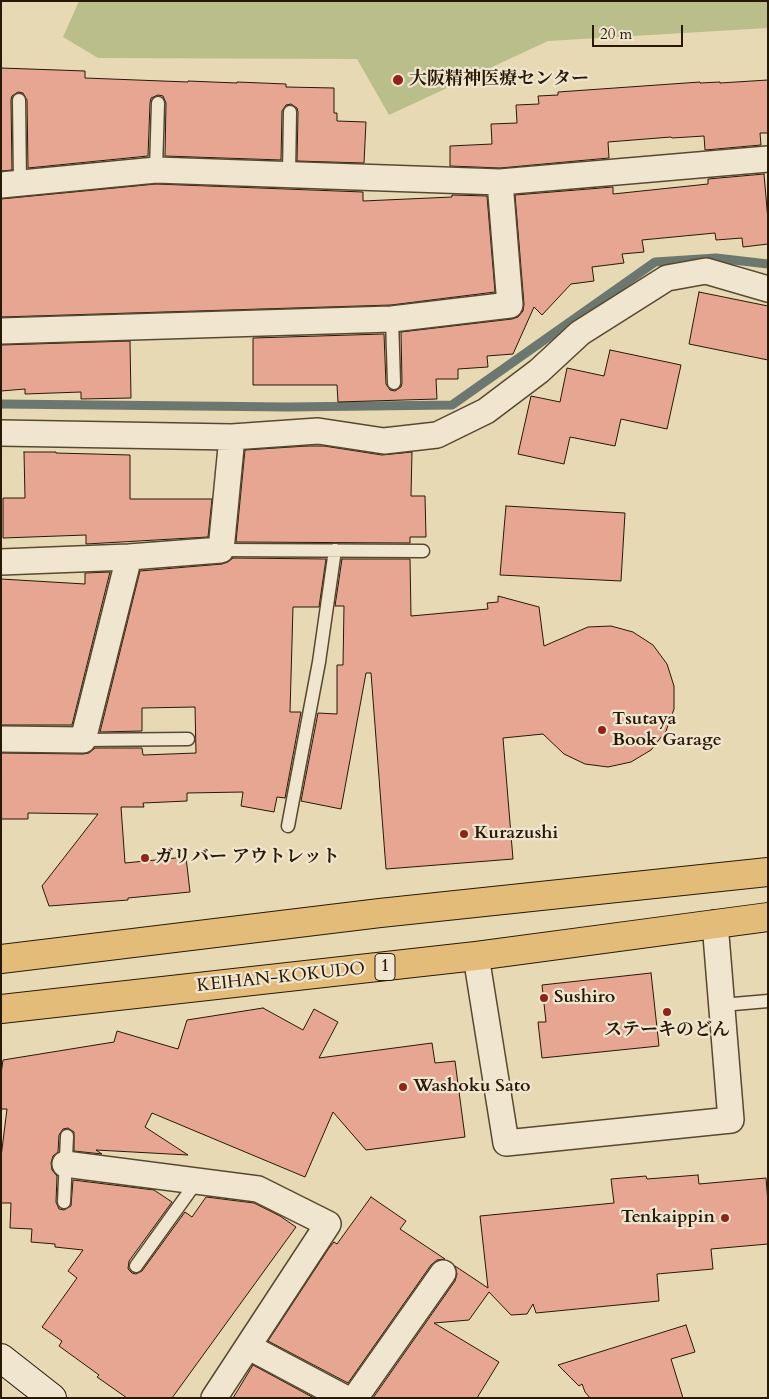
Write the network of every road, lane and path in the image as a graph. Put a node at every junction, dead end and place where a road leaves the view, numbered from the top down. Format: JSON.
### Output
{"nodes":[{"id":1,"x":19,"y":100,"type":"dead end"},
{"id":2,"x":158,"y":103,"type":"dead end"},
{"id":3,"x":290,"y":112,"type":"dead end"},
{"id":4,"x":768,"y":159,"type":"edge"},
{"id":5,"x":156,"y":170,"type":"junction"},
{"id":6,"x":289,"y":175,"type":"junction"},
{"id":7,"x":500,"y":182,"type":"junction"},
{"id":8,"x":11,"y":183,"type":"edge"},
{"id":9,"x":768,"y":289,"type":"edge"},
{"id":10,"x":392,"y":319,"type":"junction"},
{"id":11,"x":1,"y":331,"type":"edge"},
{"id":12,"x":394,"y":383,"type":"dead end"},
{"id":13,"x":1,"y":433,"type":"edge"},
{"id":14,"x":232,"y":437,"type":"junction"},
{"id":15,"x":221,"y":550,"type":"junction"},
{"id":16,"x":335,"y":550,"type":"junction"},
{"id":17,"x":423,"y":551,"type":"dead end"},
{"id":18,"x":129,"y":557,"type":"junction"},
{"id":19,"x":1,"y":562,"type":"edge"},
{"id":20,"x":1,"y":739,"type":"edge"},
{"id":21,"x":188,"y":739,"type":"dead end"},
{"id":22,"x":83,"y":740,"type":"junction"},
{"id":23,"x":288,"y":826,"type":"dead end"},
{"id":24,"x":768,"y":872,"type":"edge"},
{"id":25,"x":768,"y":918,"type":"edge"},
{"id":26,"x":715,"y":923,"type":"junction"},
{"id":27,"x":476,"y":956,"type":"junction"},
{"id":28,"x":1,"y":959,"type":"edge"},
{"id":29,"x":768,"y":1001,"type":"edge"},
{"id":30,"x":722,"y":1005,"type":"junction"},
{"id":31,"x":1,"y":1009,"type":"edge"},
{"id":32,"x":67,"y":1136,"type":"dead end"},
{"id":33,"x":65,"y":1164,"type":"junction"},
{"id":34,"x":197,"y":1181,"type":"junction"},
{"id":35,"x":64,"y":1202,"type":"dead end"},
{"id":36,"x":136,"y":1266,"type":"dead end"},
{"id":37,"x":443,"y":1273,"type":"dead end"},
{"id":38,"x":249,"y":1347,"type":"junction"},
{"id":39,"x":1,"y":1358,"type":"edge"},
{"id":40,"x":52,"y":1398,"type":"edge"},
{"id":41,"x":214,"y":1398,"type":"edge"},
{"id":42,"x":345,"y":1398,"type":"edge"},
{"id":43,"x":354,"y":1398,"type":"edge"}],
"edges":[{"from":1,"to":8,"type":"lane"},
{"from":2,"to":5,"type":"lane"},
{"from":3,"to":6,"type":"lane"},
{"from":4,"to":7,"type":"street"},
{"from":5,"to":6,"type":"street"},
{"from":5,"to":8,"type":"street"},
{"from":6,"to":7,"type":"street"},
{"from":7,"to":10,"type":"street"},
{"from":9,"to":14,"type":"street"},
{"from":10,"to":11,"type":"street"},
{"from":10,"to":12,"type":"lane"},
{"from":13,"to":14,"type":"street"},
{"from":14,"to":15,"type":"street"},
{"from":15,"to":16,"type":"lane"},
{"from":15,"to":18,"type":"street"},
{"from":16,"to":17,"type":"lane"},
{"from":16,"to":23,"type":"lane"},
{"from":18,"to":19,"type":"street"},
{"from":18,"to":22,"type":"street"},
{"from":20,"to":22,"type":"street"},
{"from":21,"to":22,"type":"lane"},
{"from":24,"to":28,"type":"highway"},
{"from":25,"to":26,"type":"highway","name":"KEIHAN-KOKUDO","number":"1"},
{"from":26,"to":27,"type":"highway","name":"KEIHAN-KOKUDO","number":"1"},
{"from":26,"to":30,"type":"street"},
{"from":27,"to":30,"type":"street"},
{"from":27,"to":31,"type":"highway","name":"KEIHAN-KOKUDO","number":"1"},
{"from":29,"to":30,"type":"lane"},
{"from":32,"to":33,"type":"lane"},
{"from":33,"to":34,"type":"street"},
{"from":33,"to":35,"type":"lane"},
{"from":34,"to":36,"type":"lane"},
{"from":34,"to":38,"type":"street"},
{"from":37,"to":43,"type":"street"},
{"from":38,"to":41,"type":"street"},
{"from":38,"to":42,"type":"street"},
{"from":39,"to":40,"type":"street"}]}
